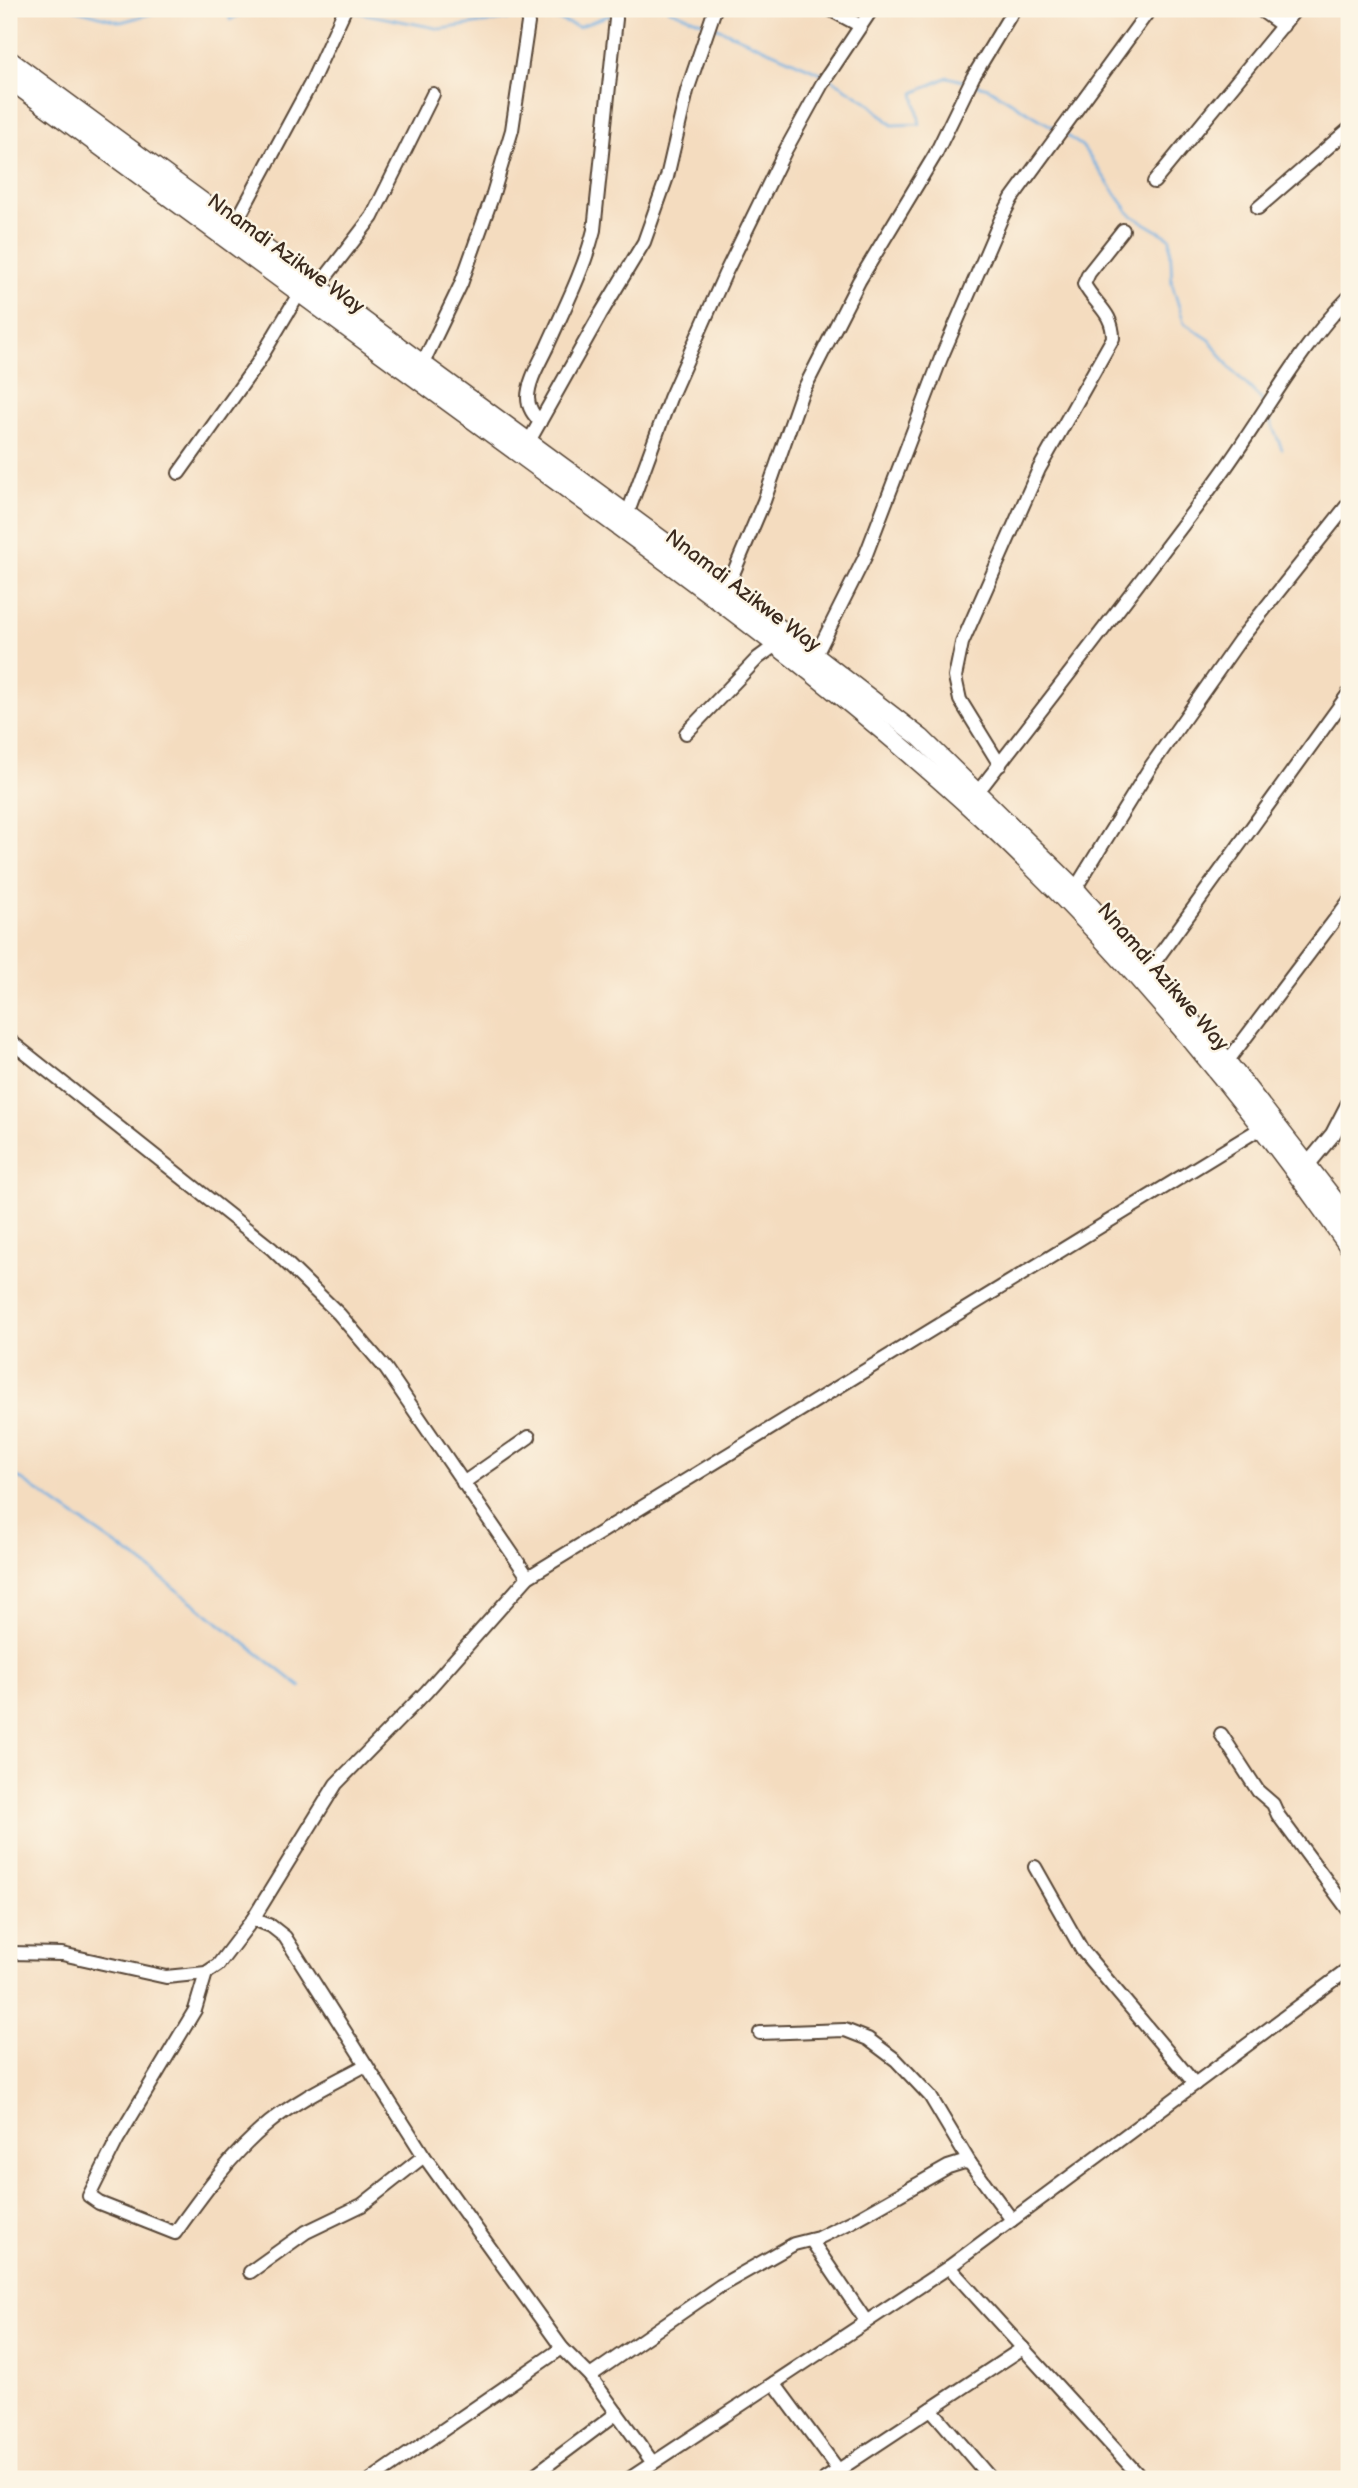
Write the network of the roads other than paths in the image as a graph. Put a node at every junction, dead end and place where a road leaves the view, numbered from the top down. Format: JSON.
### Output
{"nodes":[{"id":1,"x":829,"y":9,"type":"edge"},
{"id":2,"x":872,"y":9,"type":"edge"},
{"id":3,"x":1014,"y":9,"type":"edge"},
{"id":4,"x":1150,"y":9,"type":"edge"},
{"id":5,"x":1259,"y":9,"type":"edge"},
{"id":6,"x":1296,"y":9,"type":"edge"},
{"id":7,"x":344,"y":12,"type":"edge"},
{"id":8,"x":713,"y":13,"type":"edge"},
{"id":9,"x":616,"y":14,"type":"edge"},
{"id":10,"x":528,"y":23,"type":"dead end"},
{"id":11,"x":859,"y":25,"type":"junction"},
{"id":12,"x":1283,"y":26,"type":"junction"},
{"id":13,"x":9,"y":61,"type":"edge"},
{"id":14,"x":9,"y":79,"type":"edge"},
{"id":15,"x":433,"y":94,"type":"dead end"},
{"id":16,"x":1349,"y":128,"type":"edge"},
{"id":17,"x":1154,"y":182,"type":"dead end"},
{"id":18,"x":1258,"y":208,"type":"dead end"},
{"id":19,"x":234,"y":226,"type":"junction"},
{"id":20,"x":1123,"y":230,"type":"dead end"},
{"id":21,"x":318,"y":287,"type":"junction"},
{"id":22,"x":300,"y":292,"type":"junction"},
{"id":23,"x":1349,"y":297,"type":"edge"},
{"id":24,"x":422,"y":365,"type":"junction"},
{"id":25,"x":540,"y":422,"type":"junction"},
{"id":26,"x":528,"y":443,"type":"junction"},
{"id":27,"x":179,"y":473,"type":"dead end"},
{"id":28,"x":1349,"y":503,"type":"edge"},
{"id":29,"x":627,"y":515,"type":"junction"},
{"id":30,"x":727,"y":588,"type":"junction"},
{"id":31,"x":777,"y":644,"type":"junction"},
{"id":32,"x":816,"y":655,"type":"junction"},
{"id":33,"x":1349,"y":693,"type":"edge"},
{"id":34,"x":686,"y":733,"type":"dead end"},
{"id":35,"x":1000,"y":765,"type":"junction"},
{"id":36,"x":977,"y":793,"type":"junction"},
{"id":37,"x":1076,"y":889,"type":"junction"},
{"id":38,"x":1349,"y":901,"type":"edge"},
{"id":39,"x":1148,"y":971,"type":"junction"},
{"id":40,"x":9,"y":1040,"type":"edge"},
{"id":41,"x":1227,"y":1062,"type":"junction"},
{"id":42,"x":1349,"y":1103,"type":"edge"},
{"id":43,"x":1261,"y":1128,"type":"junction"},
{"id":44,"x":1308,"y":1164,"type":"junction"},
{"id":45,"x":1349,"y":1219,"type":"edge"},
{"id":46,"x":1349,"y":1247,"type":"edge"},
{"id":47,"x":529,"y":1437,"type":"dead end"},
{"id":48,"x":463,"y":1482,"type":"junction"},
{"id":49,"x":528,"y":1577,"type":"junction"},
{"id":50,"x":1221,"y":1734,"type":"dead end"},
{"id":51,"x":1035,"y":1867,"type":"dead end"},
{"id":52,"x":1349,"y":1912,"type":"edge"},
{"id":53,"x":253,"y":1919,"type":"junction"},
{"id":54,"x":9,"y":1952,"type":"edge"},
{"id":55,"x":1349,"y":1969,"type":"edge"},
{"id":56,"x":206,"y":1973,"type":"junction"},
{"id":57,"x":760,"y":2033,"type":"dead end"},
{"id":58,"x":366,"y":2065,"type":"junction"},
{"id":59,"x":1195,"y":2084,"type":"junction"},
{"id":60,"x":424,"y":2156,"type":"junction"},
{"id":61,"x":970,"y":2163,"type":"junction"},
{"id":62,"x":1012,"y":2220,"type":"junction"},
{"id":63,"x":811,"y":2240,"type":"junction"},
{"id":64,"x":949,"y":2267,"type":"junction"},
{"id":65,"x":250,"y":2272,"type":"dead end"},
{"id":66,"x":866,"y":2321,"type":"junction"},
{"id":67,"x":562,"y":2348,"type":"junction"},
{"id":68,"x":1023,"y":2348,"type":"junction"},
{"id":69,"x":590,"y":2376,"type":"junction"},
{"id":70,"x":774,"y":2383,"type":"junction"},
{"id":71,"x":932,"y":2409,"type":"junction"},
{"id":72,"x":617,"y":2413,"type":"junction"},
{"id":73,"x":653,"y":2463,"type":"junction"},
{"id":74,"x":841,"y":2475,"type":"edge"},
{"id":75,"x":1135,"y":2477,"type":"edge"},
{"id":76,"x":372,"y":2479,"type":"edge"},
{"id":77,"x":529,"y":2479,"type":"edge"},
{"id":78,"x":628,"y":2479,"type":"edge"},
{"id":79,"x":825,"y":2479,"type":"edge"},
{"id":80,"x":991,"y":2479,"type":"edge"}],
"edges":[{"from":1,"to":11,"type":"street"},
{"from":2,"to":11,"type":"street"},
{"from":3,"to":30,"type":"street"},
{"from":4,"to":32,"type":"street"},
{"from":5,"to":12,"type":"street"},
{"from":6,"to":12,"type":"street"},
{"from":7,"to":19,"type":"street"},
{"from":8,"to":25,"type":"street"},
{"from":9,"to":25,"type":"street"},
{"from":10,"to":24,"type":"street"},
{"from":11,"to":29,"type":"street"},
{"from":12,"to":17,"type":"street"},
{"from":13,"to":19,"type":"highway","name":"Nnamdi Azikwe Way"},
{"from":14,"to":22,"type":"highway","name":"Nnamdi Azikwe Way"},
{"from":15,"to":21,"type":"street"},
{"from":16,"to":18,"type":"street"},
{"from":19,"to":21,"type":"highway","name":"Nnamdi Azikwe Way"},
{"from":20,"to":35,"type":"street"},
{"from":21,"to":24,"type":"highway","name":"Nnamdi Azikwe Way"},
{"from":22,"to":27,"type":"street"},
{"from":22,"to":31,"type":"highway","name":"Nnamdi Azikwe Way"},
{"from":23,"to":35,"type":"street"},
{"from":24,"to":26,"type":"highway","name":"Nnamdi Azikwe Way"},
{"from":25,"to":26,"type":"street"},
{"from":26,"to":29,"type":"highway","name":"Nnamdi Azikwe Way"},
{"from":28,"to":37,"type":"street"},
{"from":29,"to":30,"type":"highway","name":"Nnamdi Azikwe Way"},
{"from":30,"to":32,"type":"highway","name":"Nnamdi Azikwe Way"},
{"from":31,"to":34,"type":"street"},
{"from":31,"to":43,"type":"highway","name":"Nnamdi Azikwe Way"},
{"from":32,"to":36,"type":"highway","name":"Nnamdi Azikwe Way"},
{"from":33,"to":39,"type":"street"},
{"from":35,"to":36,"type":"street"},
{"from":36,"to":37,"type":"highway","name":"Nnamdi Azikwe Way"},
{"from":37,"to":39,"type":"highway","name":"Nnamdi Azikwe Way"},
{"from":38,"to":41,"type":"street"},
{"from":39,"to":41,"type":"highway","name":"Nnamdi Azikwe Way"},
{"from":40,"to":48,"type":"street"},
{"from":41,"to":44,"type":"highway","name":"Nnamdi Azikwe Way"},
{"from":42,"to":44,"type":"main road"},
{"from":43,"to":46,"type":"highway","name":"Nnamdi Azikwe Way"},
{"from":43,"to":49,"type":"street"},
{"from":44,"to":45,"type":"highway","name":"Nnamdi Azikwe Way"},
{"from":47,"to":48,"type":"street"},
{"from":48,"to":49,"type":"street"},
{"from":49,"to":53,"type":"street"},
{"from":50,"to":52,"type":"street"},
{"from":51,"to":59,"type":"street"},
{"from":53,"to":56,"type":"street"},
{"from":53,"to":58,"type":"street"},
{"from":54,"to":56,"type":"street"},
{"from":55,"to":59,"type":"street"},
{"from":56,"to":58,"type":"street"},
{"from":57,"to":61,"type":"street"},
{"from":58,"to":60,"type":"street"},
{"from":59,"to":62,"type":"street"},
{"from":60,"to":65,"type":"street"},
{"from":60,"to":67,"type":"street"},
{"from":61,"to":62,"type":"street"},
{"from":61,"to":63,"type":"street"},
{"from":62,"to":64,"type":"street"},
{"from":63,"to":66,"type":"street"},
{"from":63,"to":69,"type":"street"},
{"from":64,"to":66,"type":"street"},
{"from":64,"to":68,"type":"street"},
{"from":66,"to":70,"type":"street"},
{"from":67,"to":69,"type":"street"},
{"from":67,"to":76,"type":"street"},
{"from":68,"to":71,"type":"street"},
{"from":68,"to":75,"type":"street"},
{"from":69,"to":72,"type":"street"},
{"from":70,"to":73,"type":"street"},
{"from":70,"to":74,"type":"street"},
{"from":71,"to":74,"type":"street"},
{"from":71,"to":80,"type":"street"},
{"from":72,"to":73,"type":"street"},
{"from":72,"to":77,"type":"street"},
{"from":73,"to":78,"type":"street"},
{"from":74,"to":79,"type":"street"}]}
